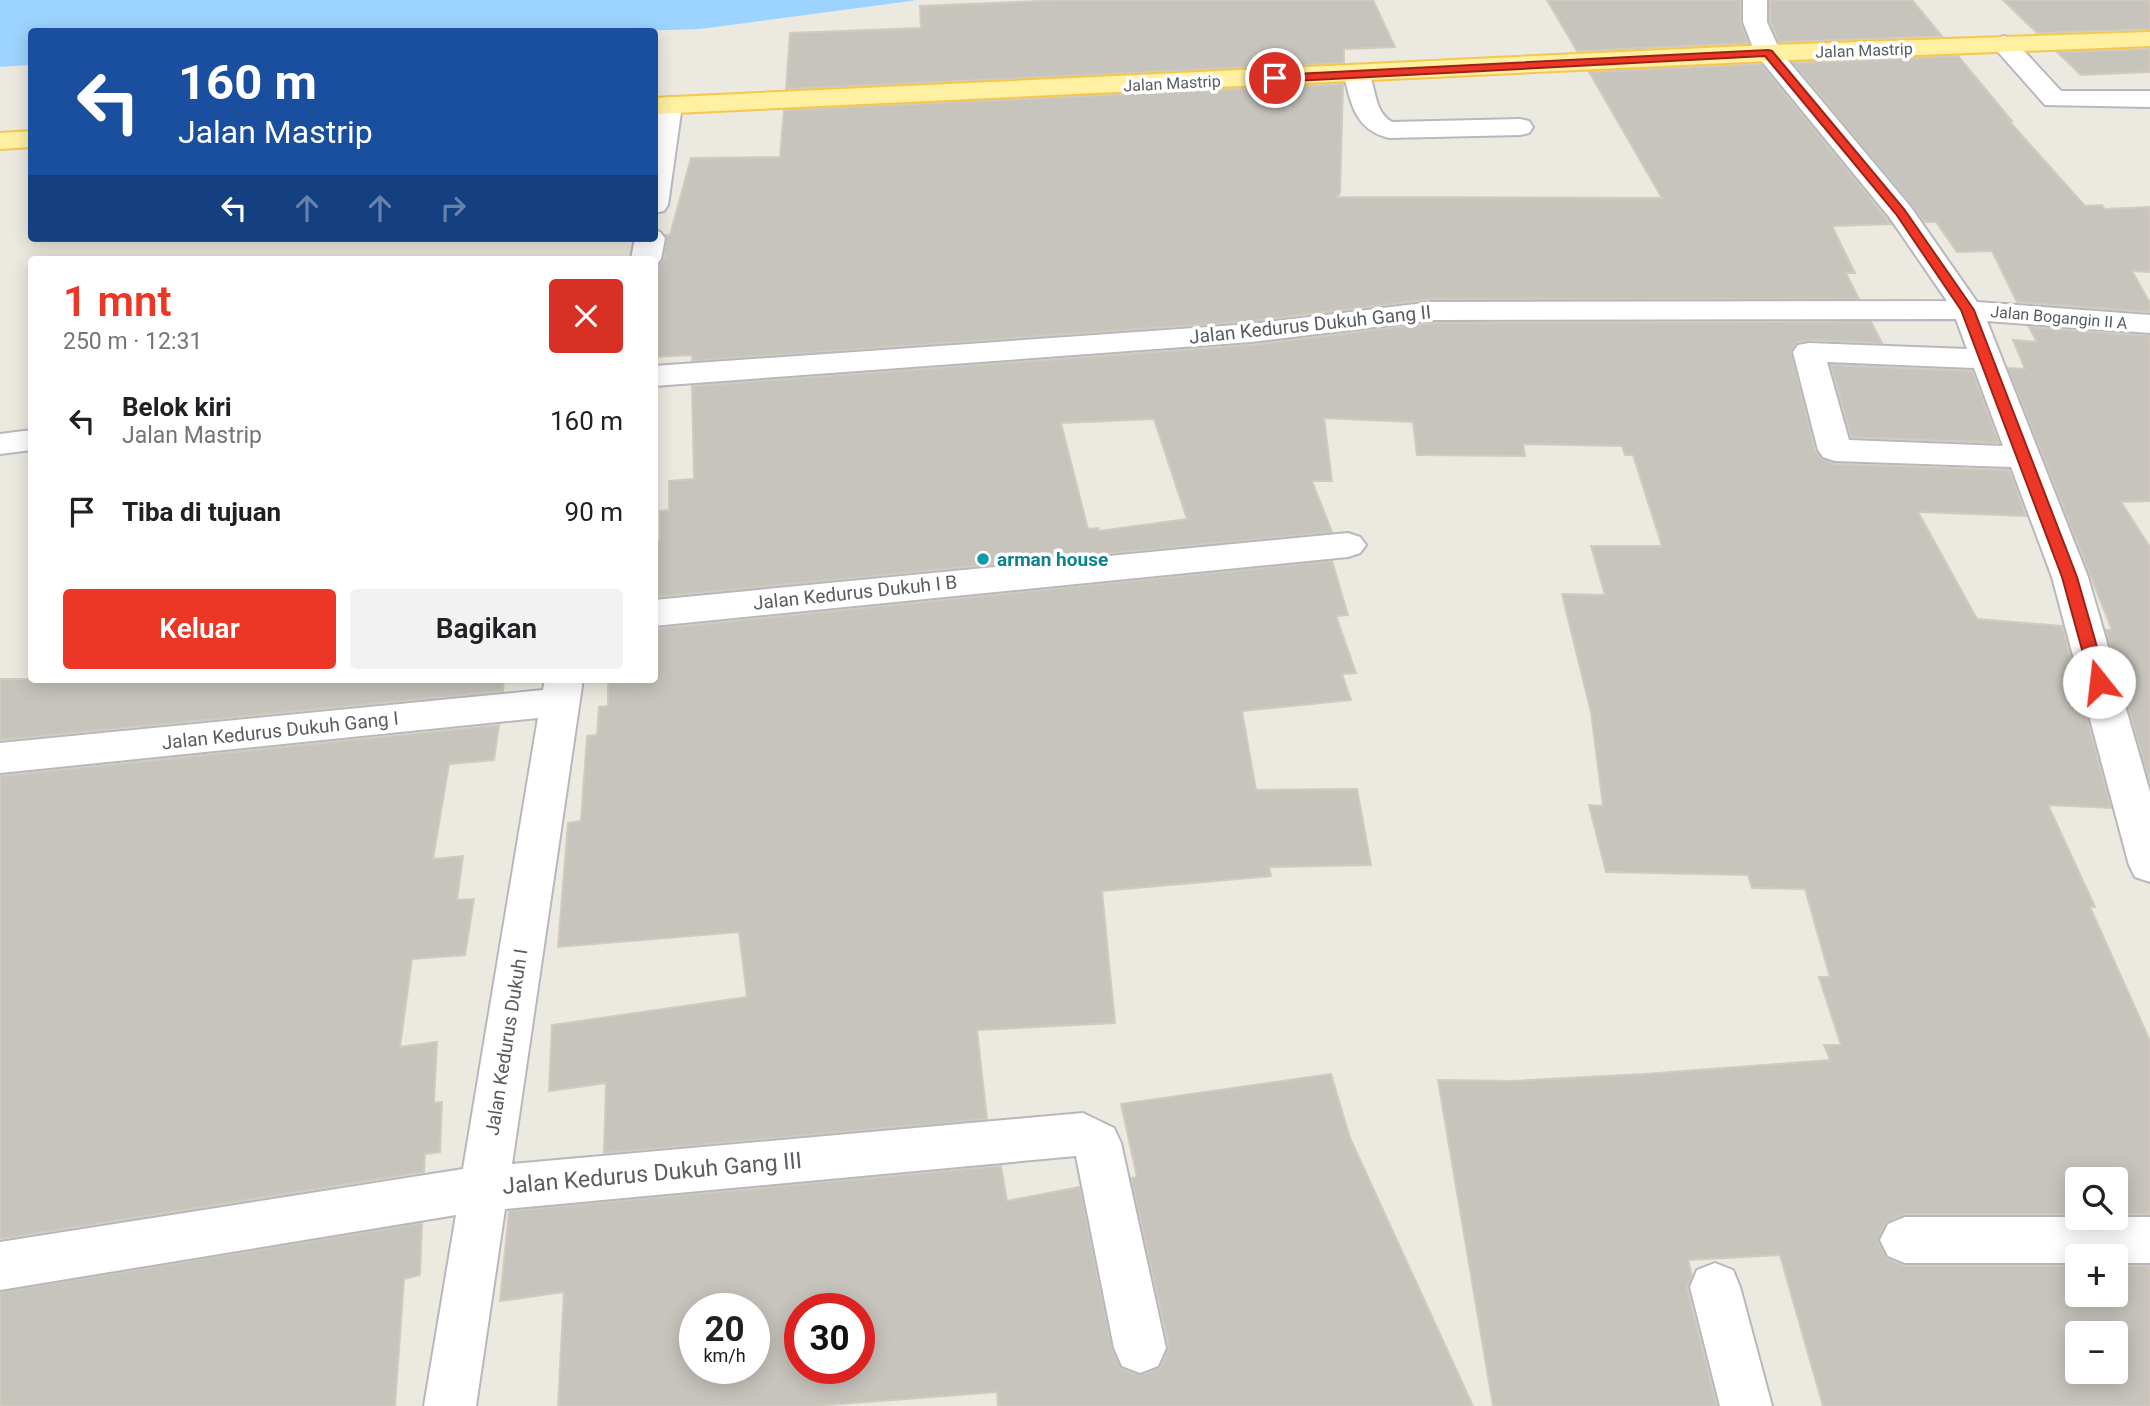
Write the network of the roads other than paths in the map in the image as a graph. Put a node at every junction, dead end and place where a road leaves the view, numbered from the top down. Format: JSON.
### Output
{"nodes":[{"id":1,"x":1755,"y":0,"type":"edge"},
{"id":2,"x":2150,"y":39,"type":"edge"},
{"id":3,"x":2004,"y":44,"type":"junction"},
{"id":4,"x":1768,"y":53,"type":"junction"},
{"id":5,"x":1357,"y":75,"type":"junction"},
{"id":6,"x":2150,"y":100,"type":"edge"},
{"id":7,"x":662,"y":106,"type":"edge"},
{"id":8,"x":1520,"y":127,"type":"dead end"},
{"id":9,"x":28,"y":139,"type":"edge"},
{"id":10,"x":0,"y":141,"type":"edge"},
{"id":11,"x":658,"y":156,"type":"edge"},
{"id":12,"x":1968,"y":310,"type":"junction"},
{"id":13,"x":2150,"y":324,"type":"edge"},
{"id":14,"x":1987,"y":359,"type":"junction"},
{"id":15,"x":658,"y":376,"type":"edge"},
{"id":16,"x":28,"y":440,"type":"edge"},
{"id":17,"x":0,"y":444,"type":"edge"},
{"id":18,"x":2024,"y":457,"type":"junction"},
{"id":19,"x":1348,"y":545,"type":"dead end"},
{"id":20,"x":658,"y":613,"type":"edge"},
{"id":21,"x":562,"y":691,"type":"edge"},
{"id":22,"x":0,"y":758,"type":"edge"},
{"id":23,"x":2150,"y":865,"type":"edge"},
{"id":24,"x":483,"y":1188,"type":"junction"},
{"id":25,"x":1905,"y":1240,"type":"dead end"},
{"id":26,"x":2150,"y":1240,"type":"edge"},
{"id":27,"x":0,"y":1266,"type":"edge"},
{"id":28,"x":1715,"y":1287,"type":"dead end"},
{"id":29,"x":1140,"y":1348,"type":"dead end"},
{"id":30,"x":450,"y":1406,"type":"edge"},
{"id":31,"x":1746,"y":1406,"type":"edge"}],
"edges":[{"from":1,"to":4,"type":"street"},
{"from":2,"to":3,"type":"main road","name":"Jalan Mastrip"},
{"from":3,"to":4,"type":"main road","name":"Jalan Mastrip"},
{"from":3,"to":6,"type":"street"},
{"from":4,"to":5,"type":"main road","name":"Jalan Mastrip"},
{"from":4,"to":12,"type":"street"},
{"from":5,"to":7,"type":"main road","name":"Jalan Mastrip"},
{"from":5,"to":8,"type":"street"},
{"from":7,"to":11,"type":"street"},
{"from":9,"to":10,"type":"main road"},
{"from":12,"to":13,"type":"street","name":"Jalan Bogangin II A"},
{"from":12,"to":14,"type":"street"},
{"from":12,"to":15,"type":"street","name":"Jalan Kedurus Dukuh Gang II"},
{"from":14,"to":18,"type":"street"},
{"from":14,"to":18,"type":"street"},
{"from":16,"to":17,"type":"street"},
{"from":18,"to":23,"type":"street"},
{"from":19,"to":20,"type":"street","name":"Jalan Kedurus Dukuh I B"},
{"from":21,"to":22,"type":"street","name":"Jalan Kedurus Dukuh Gang I"},
{"from":21,"to":24,"type":"street","name":"Jalan Kedurus Dukuh I"},
{"from":24,"to":27,"type":"street","name":"Jalan Kedurus Dukuh Gang III"},
{"from":24,"to":29,"type":"street","name":"Jalan Kedurus Dukuh Gang III"},
{"from":24,"to":30,"type":"street","name":"Jalan Kedurus Dukuh I"},
{"from":25,"to":26,"type":"street"},
{"from":28,"to":31,"type":"street"}]}
